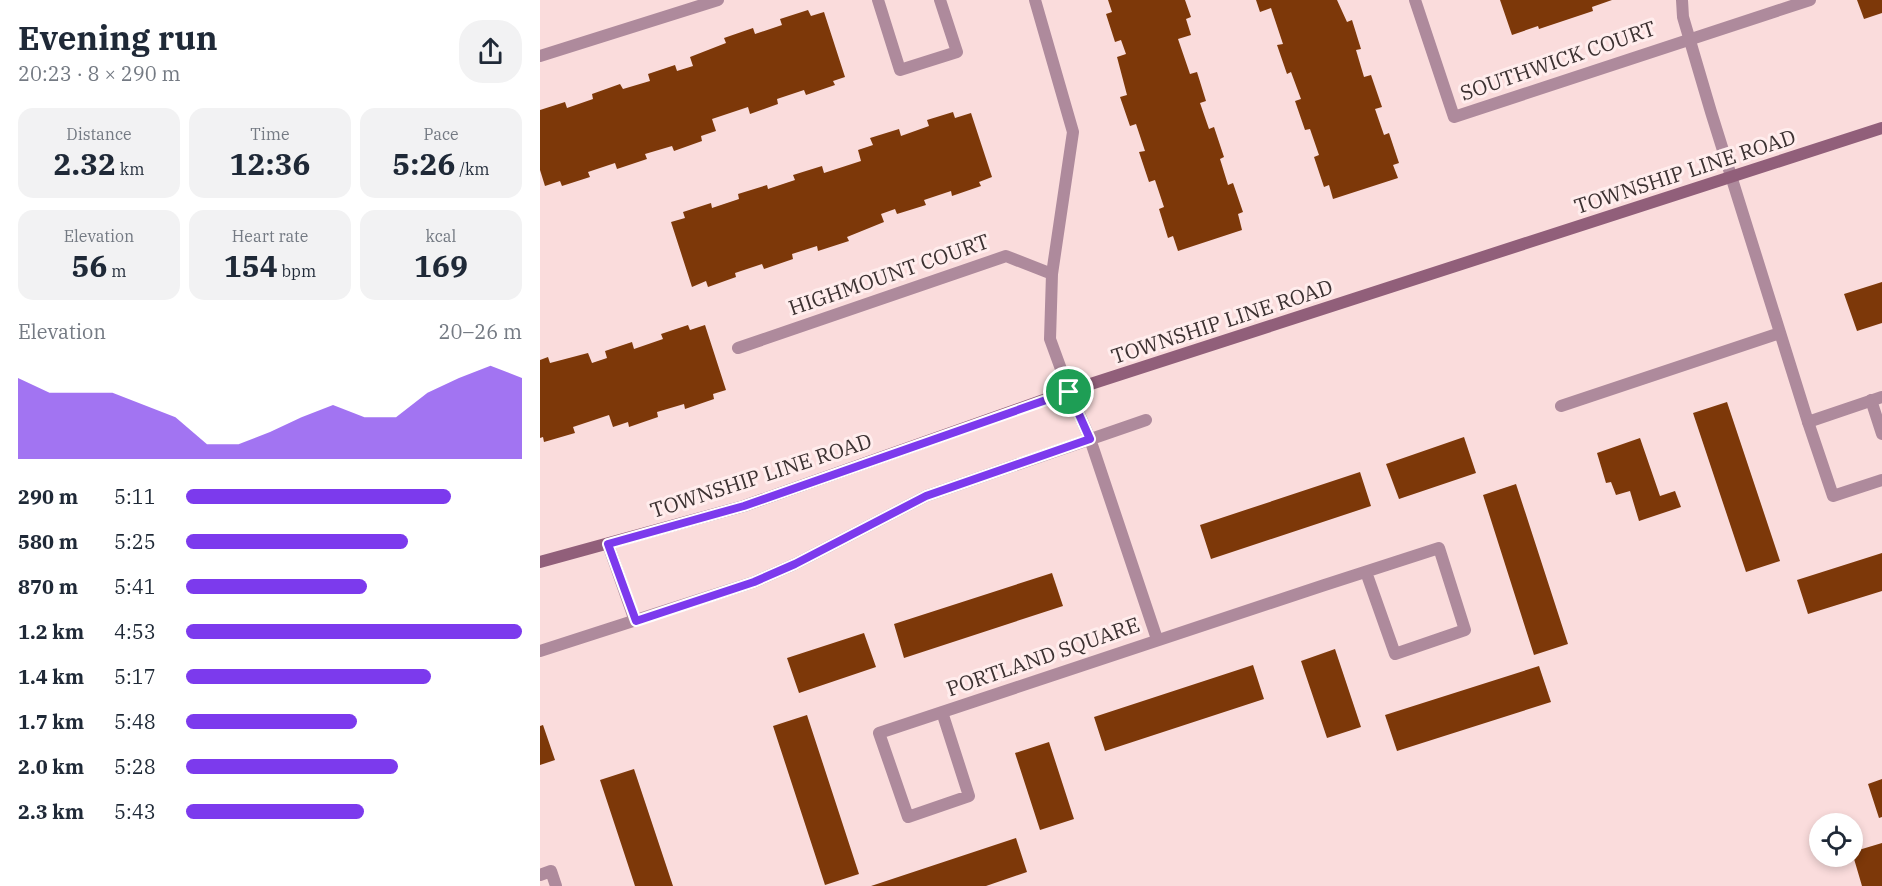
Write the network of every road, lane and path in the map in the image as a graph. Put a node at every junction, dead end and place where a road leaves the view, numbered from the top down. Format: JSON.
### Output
{"nodes":[{"id":1,"x":718,"y":0,"type":"edge"},
{"id":2,"x":878,"y":0,"type":"edge"},
{"id":3,"x":940,"y":0,"type":"edge"},
{"id":4,"x":1035,"y":0,"type":"edge"},
{"id":5,"x":1415,"y":0,"type":"edge"},
{"id":6,"x":1682,"y":0,"type":"edge"},
{"id":7,"x":1810,"y":0,"type":"edge"},
{"id":8,"x":1689,"y":38,"type":"junction"},
{"id":9,"x":540,"y":56,"type":"edge"},
{"id":10,"x":1882,"y":128,"type":"edge"},
{"id":11,"x":1732,"y":177,"type":"junction"},
{"id":12,"x":1052,"y":274,"type":"junction"},
{"id":13,"x":1780,"y":333,"type":"junction"},
{"id":14,"x":738,"y":348,"type":"dead end"},
{"id":15,"x":1069,"y":392,"type":"junction"},
{"id":16,"x":1877,"y":398,"type":"edge"},
{"id":17,"x":1561,"y":406,"type":"dead end"},
{"id":18,"x":1146,"y":420,"type":"dead end"},
{"id":19,"x":1808,"y":422,"type":"junction"},
{"id":20,"x":1882,"y":434,"type":"edge"},
{"id":21,"x":1090,"y":439,"type":"junction"},
{"id":22,"x":1882,"y":480,"type":"edge"},
{"id":23,"x":608,"y":544,"type":"junction"},
{"id":24,"x":540,"y":562,"type":"edge"},
{"id":25,"x":1366,"y":572,"type":"junction"},
{"id":26,"x":636,"y":621,"type":"junction"},
{"id":27,"x":1157,"y":639,"type":"junction"},
{"id":28,"x":540,"y":651,"type":"edge"},
{"id":29,"x":942,"y":712,"type":"junction"},
{"id":30,"x":540,"y":875,"type":"edge"},
{"id":31,"x":556,"y":886,"type":"edge"}],
"edges":[{"from":1,"to":9,"type":"street"},
{"from":2,"to":3,"type":"street"},
{"from":4,"to":12,"type":"street","name":"PORTLAND SQUARE"},
{"from":5,"to":8,"type":"street","name":"SOUTHWICK COURT"},
{"from":6,"to":8,"type":"street"},
{"from":7,"to":8,"type":"street"},
{"from":8,"to":11,"type":"street"},
{"from":10,"to":11,"type":"main road","name":"TOWNSHIP LINE ROAD"},
{"from":11,"to":13,"type":"street"},
{"from":11,"to":15,"type":"main road","name":"TOWNSHIP LINE ROAD"},
{"from":12,"to":14,"type":"street","name":"HIGHMOUNT COURT"},
{"from":12,"to":15,"type":"street","name":"PORTLAND SQUARE"},
{"from":13,"to":17,"type":"street"},
{"from":13,"to":19,"type":"street"},
{"from":15,"to":21,"type":"street","name":"PORTLAND SQUARE"},
{"from":15,"to":23,"type":"main road","name":"TOWNSHIP LINE ROAD"},
{"from":16,"to":19,"type":"street"},
{"from":16,"to":20,"type":"street"},
{"from":18,"to":21,"type":"street"},
{"from":19,"to":22,"type":"street"},
{"from":21,"to":26,"type":"street"},
{"from":21,"to":27,"type":"street","name":"PORTLAND SQUARE"},
{"from":23,"to":24,"type":"main road","name":"TOWNSHIP LINE ROAD"},
{"from":23,"to":26,"type":"street"},
{"from":25,"to":25,"type":"street","name":"PORTLAND SQUARE"},
{"from":25,"to":27,"type":"street","name":"PORTLAND SQUARE"},
{"from":26,"to":28,"type":"street"},
{"from":27,"to":29,"type":"street","name":"PORTLAND SQUARE"},
{"from":29,"to":29,"type":"street","name":"PORTLAND SQUARE"},
{"from":30,"to":31,"type":"street"}]}
